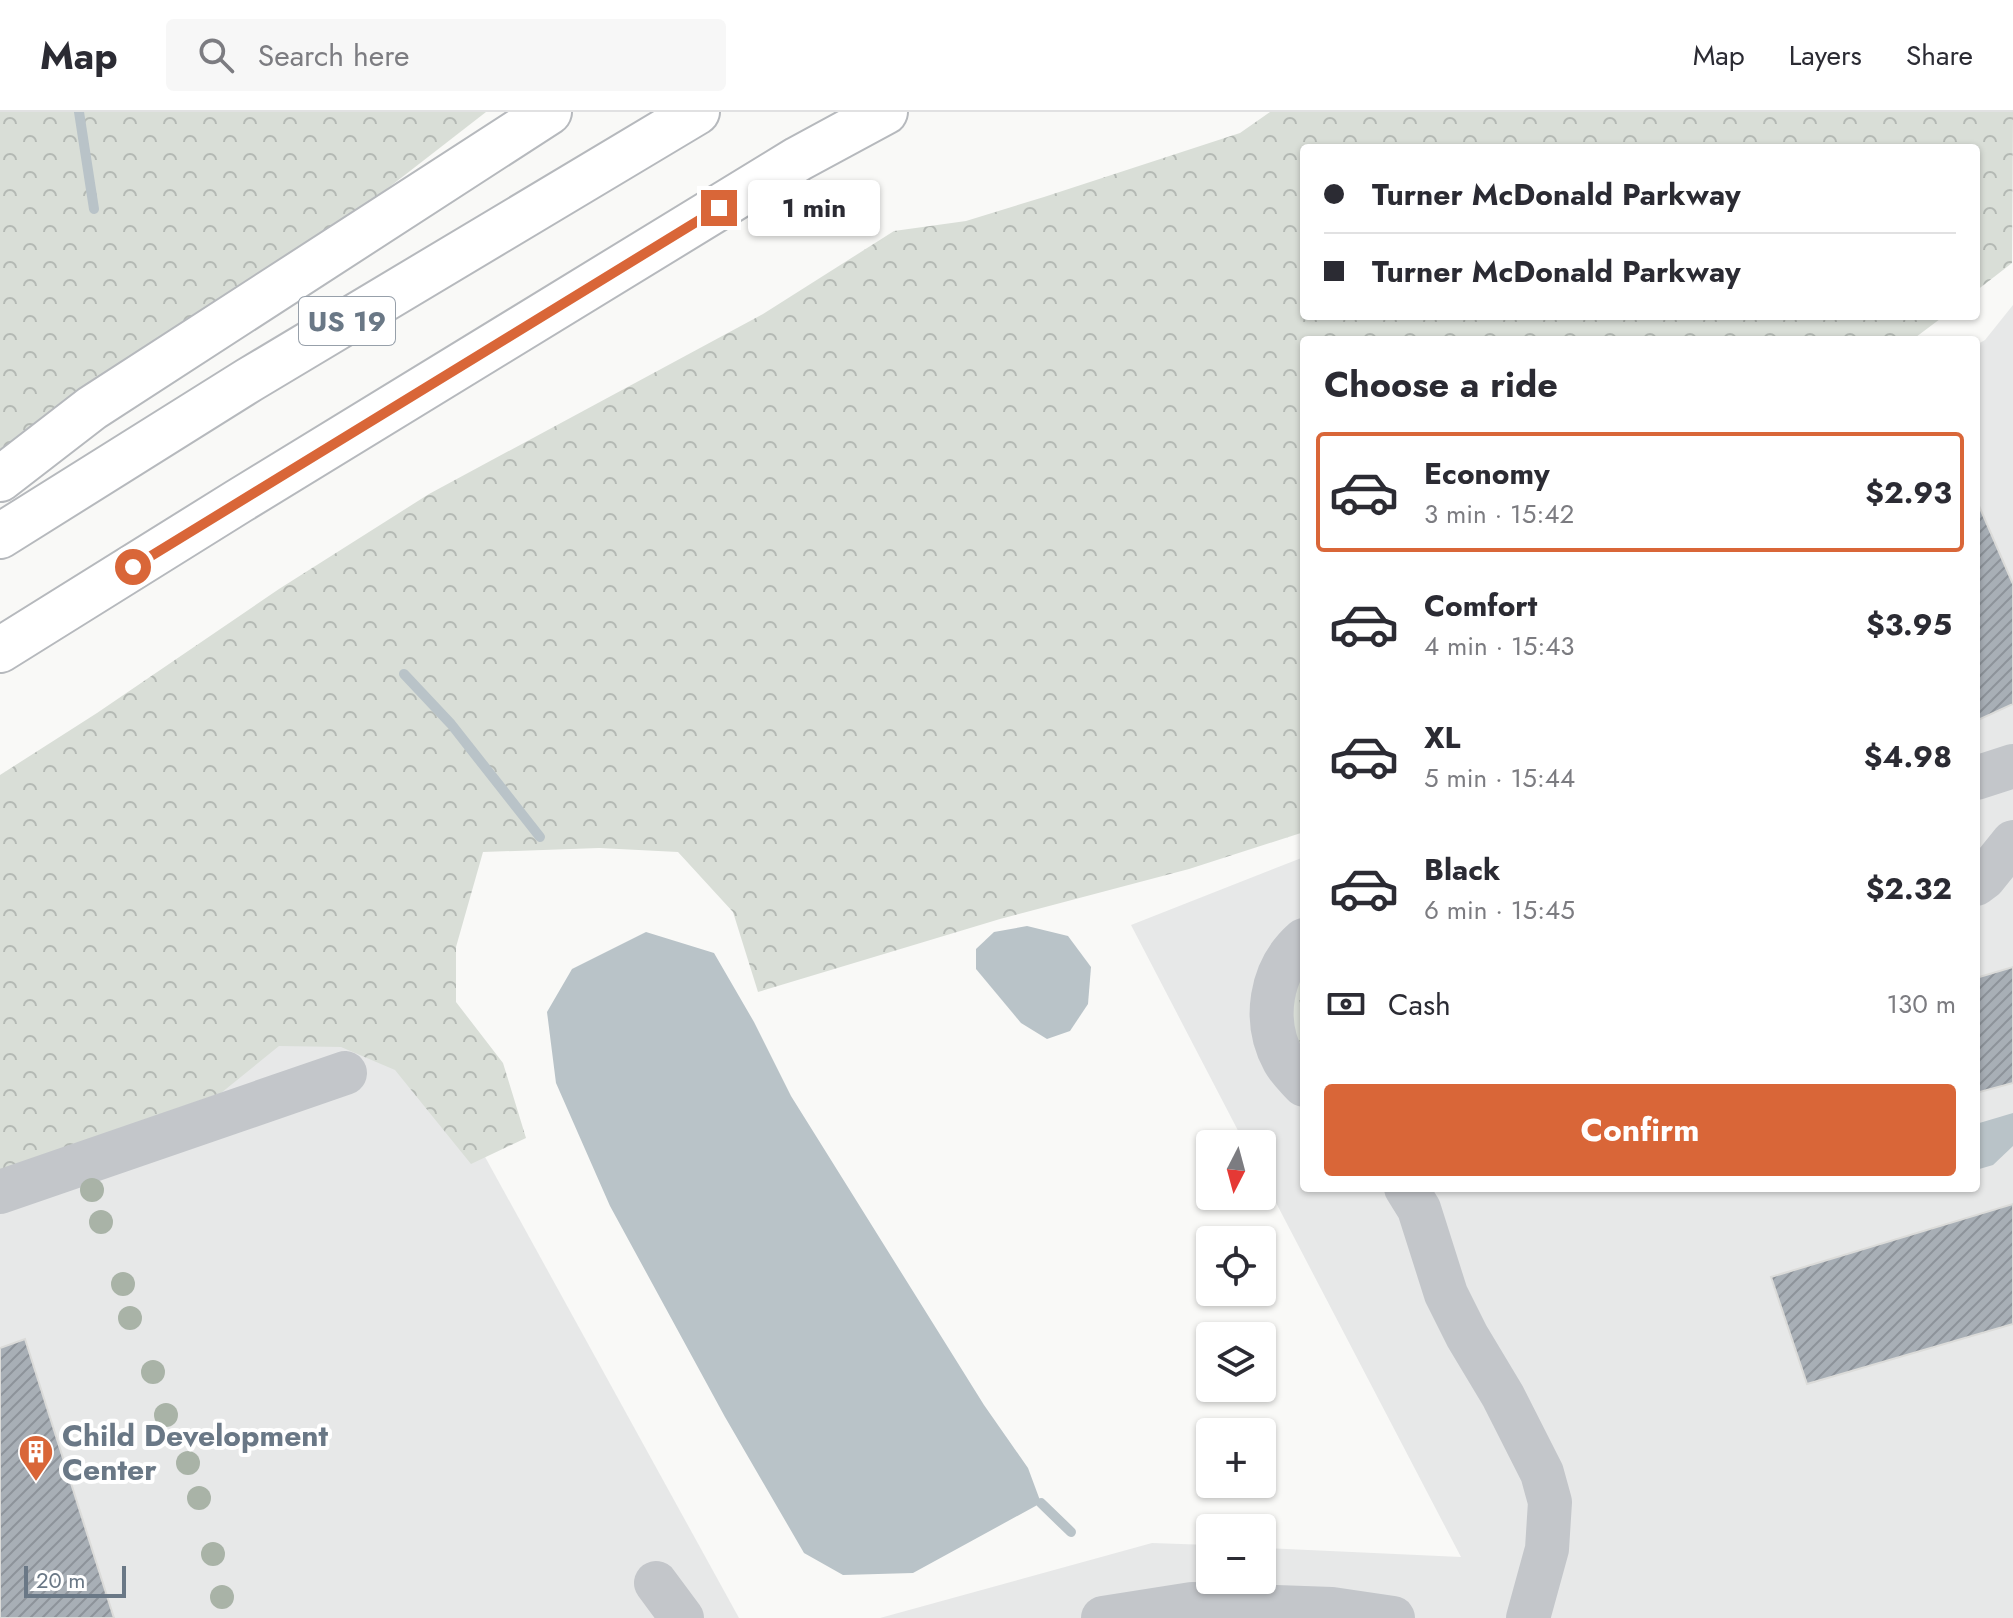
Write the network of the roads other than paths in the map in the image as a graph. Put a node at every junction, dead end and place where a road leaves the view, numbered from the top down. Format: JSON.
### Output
{"nodes":[{"id":1,"x":549,"y":112,"type":"edge"},
{"id":2,"x":697,"y":112,"type":"edge"},
{"id":3,"x":885,"y":112,"type":"edge"},
{"id":4,"x":0,"y":479,"type":"edge"},
{"id":5,"x":0,"y":536,"type":"edge"},
{"id":6,"x":0,"y":650,"type":"edge"},
{"id":7,"x":2013,"y":766,"type":"edge"},
{"id":8,"x":1980,"y":777,"type":"edge"},
{"id":9,"x":2013,"y":842,"type":"edge"},
{"id":10,"x":1980,"y":881,"type":"edge"},
{"id":11,"x":1300,"y":944,"type":"edge"},
{"id":12,"x":345,"y":1073,"type":"dead end"},
{"id":13,"x":1300,"y":1080,"type":"edge"},
{"id":14,"x":0,"y":1192,"type":"edge"},
{"id":15,"x":1415,"y":1195,"type":"edge"},
{"id":16,"x":656,"y":1583,"type":"dead end"},
{"id":17,"x":682,"y":1618,"type":"edge"},
{"id":18,"x":1103,"y":1618,"type":"edge"},
{"id":19,"x":1393,"y":1618,"type":"edge"},
{"id":20,"x":1528,"y":1618,"type":"edge"}],
"edges":[{"from":1,"to":4,"type":"highway"},
{"from":2,"to":5,"type":"highway","number":"US 19"},
{"from":3,"to":6,"type":"highway"},
{"from":7,"to":8,"type":"street"},
{"from":9,"to":10,"type":"street"},
{"from":11,"to":13,"type":"street"},
{"from":12,"to":14,"type":"street"},
{"from":15,"to":20,"type":"street"},
{"from":16,"to":17,"type":"street"},
{"from":18,"to":19,"type":"street"}]}
